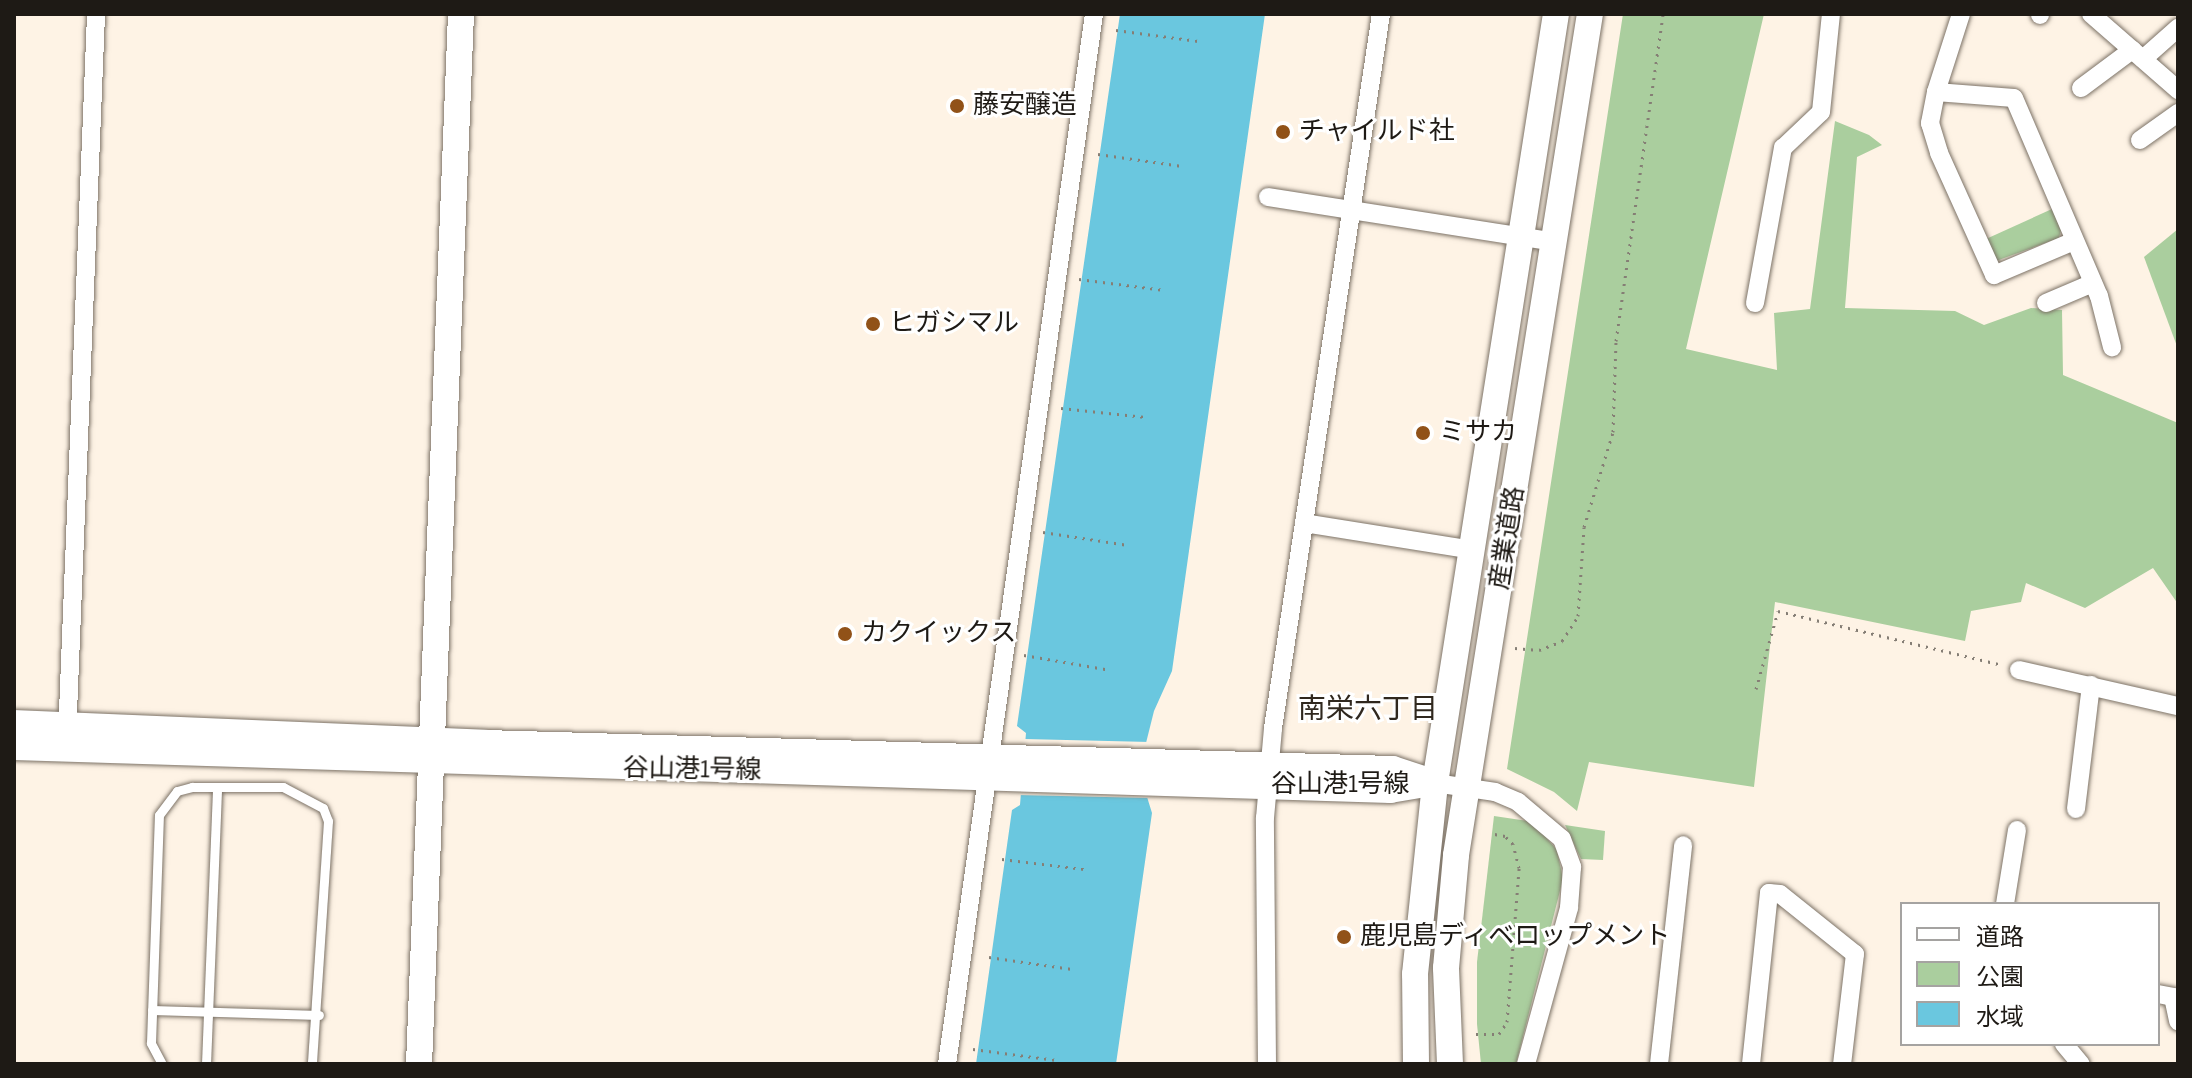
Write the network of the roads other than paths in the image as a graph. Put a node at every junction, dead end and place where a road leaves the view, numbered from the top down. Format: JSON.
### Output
{"nodes":[{"id":1,"x":96,"y":14,"type":"edge"},
{"id":2,"x":461,"y":14,"type":"edge"},
{"id":3,"x":1094,"y":14,"type":"edge"},
{"id":4,"x":1381,"y":14,"type":"edge"},
{"id":5,"x":1556,"y":14,"type":"edge"},
{"id":6,"x":1590,"y":14,"type":"edge"},
{"id":7,"x":1831,"y":14,"type":"edge"},
{"id":8,"x":1961,"y":14,"type":"edge"},
{"id":9,"x":2091,"y":14,"type":"edge"},
{"id":10,"x":2178,"y":28,"type":"edge"},
{"id":11,"x":2138,"y":55,"type":"junction"},
{"id":12,"x":2081,"y":88,"type":"dead end"},
{"id":13,"x":2178,"y":90,"type":"edge"},
{"id":14,"x":1936,"y":92,"type":"junction"},
{"id":15,"x":2178,"y":113,"type":"edge"},
{"id":16,"x":2140,"y":140,"type":"dead end"},
{"id":17,"x":1268,"y":197,"type":"dead end"},
{"id":18,"x":1353,"y":211,"type":"junction"},
{"id":19,"x":1520,"y":237,"type":"junction"},
{"id":20,"x":2074,"y":241,"type":"junction"},
{"id":21,"x":1554,"y":242,"type":"junction"},
{"id":22,"x":2093,"y":283,"type":"junction"},
{"id":23,"x":1755,"y":303,"type":"dead end"},
{"id":24,"x":2046,"y":303,"type":"dead end"},
{"id":25,"x":2112,"y":347,"type":"dead end"},
{"id":26,"x":1304,"y":523,"type":"junction"},
{"id":27,"x":1473,"y":550,"type":"junction"},
{"id":28,"x":2019,"y":670,"type":"road end"},
{"id":29,"x":2091,"y":685,"type":"junction"},
{"id":30,"x":2178,"y":706,"type":"edge"},
{"id":31,"x":14,"y":723,"type":"edge"},
{"id":32,"x":67,"y":737,"type":"junction"},
{"id":33,"x":14,"y":747,"type":"edge"},
{"id":34,"x":431,"y":752,"type":"junction"},
{"id":35,"x":989,"y":765,"type":"junction"},
{"id":36,"x":1269,"y":775,"type":"junction"},
{"id":37,"x":1435,"y":783,"type":"junction"},
{"id":38,"x":217,"y":787,"type":"junction"},
{"id":39,"x":1465,"y":788,"type":"junction"},
{"id":40,"x":2076,"y":809,"type":"dead end"},
{"id":41,"x":2017,"y":830,"type":"dead end"},
{"id":42,"x":1683,"y":845,"type":"dead end"},
{"id":43,"x":2005,"y":902,"type":"edge"},
{"id":44,"x":2160,"y":994,"type":"edge"},
{"id":45,"x":152,"y":1010,"type":"junction"},
{"id":46,"x":209,"y":1010,"type":"junction"},
{"id":47,"x":319,"y":1015,"type":"junction"},
{"id":48,"x":2178,"y":1021,"type":"edge"},
{"id":49,"x":2066,"y":1046,"type":"edge"},
{"id":50,"x":156,"y":1062,"type":"edge"},
{"id":51,"x":206,"y":1064,"type":"edge"},
{"id":52,"x":312,"y":1064,"type":"edge"},
{"id":53,"x":419,"y":1064,"type":"edge"},
{"id":54,"x":947,"y":1064,"type":"edge"},
{"id":55,"x":1267,"y":1064,"type":"edge"},
{"id":56,"x":1416,"y":1064,"type":"edge"},
{"id":57,"x":1450,"y":1064,"type":"edge"},
{"id":58,"x":1526,"y":1064,"type":"edge"},
{"id":59,"x":1659,"y":1064,"type":"edge"},
{"id":60,"x":1751,"y":1064,"type":"edge"},
{"id":61,"x":1842,"y":1064,"type":"edge"},
{"id":62,"x":2081,"y":1064,"type":"edge"}],
"edges":[{"from":1,"to":32,"type":"street"},
{"from":2,"to":34,"type":"street"},
{"from":3,"to":35,"type":"street"},
{"from":4,"to":18,"type":"street"},
{"from":5,"to":19,"type":"street","name":"産業道路"},
{"from":6,"to":21,"type":"street","name":"産業道路"},
{"from":7,"to":23,"type":"street"},
{"from":8,"to":14,"type":"street"},
{"from":9,"to":11,"type":"street"},
{"from":10,"to":11,"type":"street"},
{"from":11,"to":12,"type":"street"},
{"from":11,"to":13,"type":"street"},
{"from":14,"to":20,"type":"street"},
{"from":14,"to":20,"type":"street"},
{"from":15,"to":16,"type":"street"},
{"from":17,"to":18,"type":"street"},
{"from":18,"to":19,"type":"street"},
{"from":18,"to":26,"type":"street"},
{"from":19,"to":21,"type":"street"},
{"from":19,"to":27,"type":"street","name":"産業道路"},
{"from":20,"to":22,"type":"street"},
{"from":21,"to":39,"type":"street","name":"産業道路"},
{"from":22,"to":24,"type":"street"},
{"from":22,"to":25,"type":"street"},
{"from":26,"to":27,"type":"street"},
{"from":26,"to":36,"type":"street"},
{"from":27,"to":37,"type":"street","name":"産業道路"},
{"from":28,"to":29,"type":"street"},
{"from":29,"to":30,"type":"street"},
{"from":29,"to":40,"type":"street"},
{"from":31,"to":32,"type":"street","name":"谷山港1号線"},
{"from":32,"to":33,"type":"street","name":"谷山港1号線"},
{"from":32,"to":34,"type":"street","name":"谷山港1号線"},
{"from":34,"to":35,"type":"street","name":"谷山港1号線"},
{"from":34,"to":53,"type":"street"},
{"from":35,"to":36,"type":"street","name":"谷山港1号線"},
{"from":35,"to":54,"type":"street"},
{"from":36,"to":37,"type":"street","name":"谷山港1号線"},
{"from":36,"to":55,"type":"street"},
{"from":37,"to":39,"type":"street"},
{"from":37,"to":56,"type":"street","name":"産業道路"},
{"from":38,"to":45,"type":"lane"},
{"from":38,"to":46,"type":"lane"},
{"from":38,"to":47,"type":"lane"},
{"from":39,"to":57,"type":"street","name":"産業道路"},
{"from":39,"to":58,"type":"street"},
{"from":41,"to":43,"type":"street"},
{"from":42,"to":59,"type":"street"},
{"from":44,"to":48,"type":"street"},
{"from":45,"to":46,"type":"lane"},
{"from":45,"to":50,"type":"lane"},
{"from":46,"to":47,"type":"lane"},
{"from":46,"to":51,"type":"lane"},
{"from":47,"to":52,"type":"lane"},
{"from":49,"to":62,"type":"street"},
{"from":60,"to":61,"type":"street"}]}
